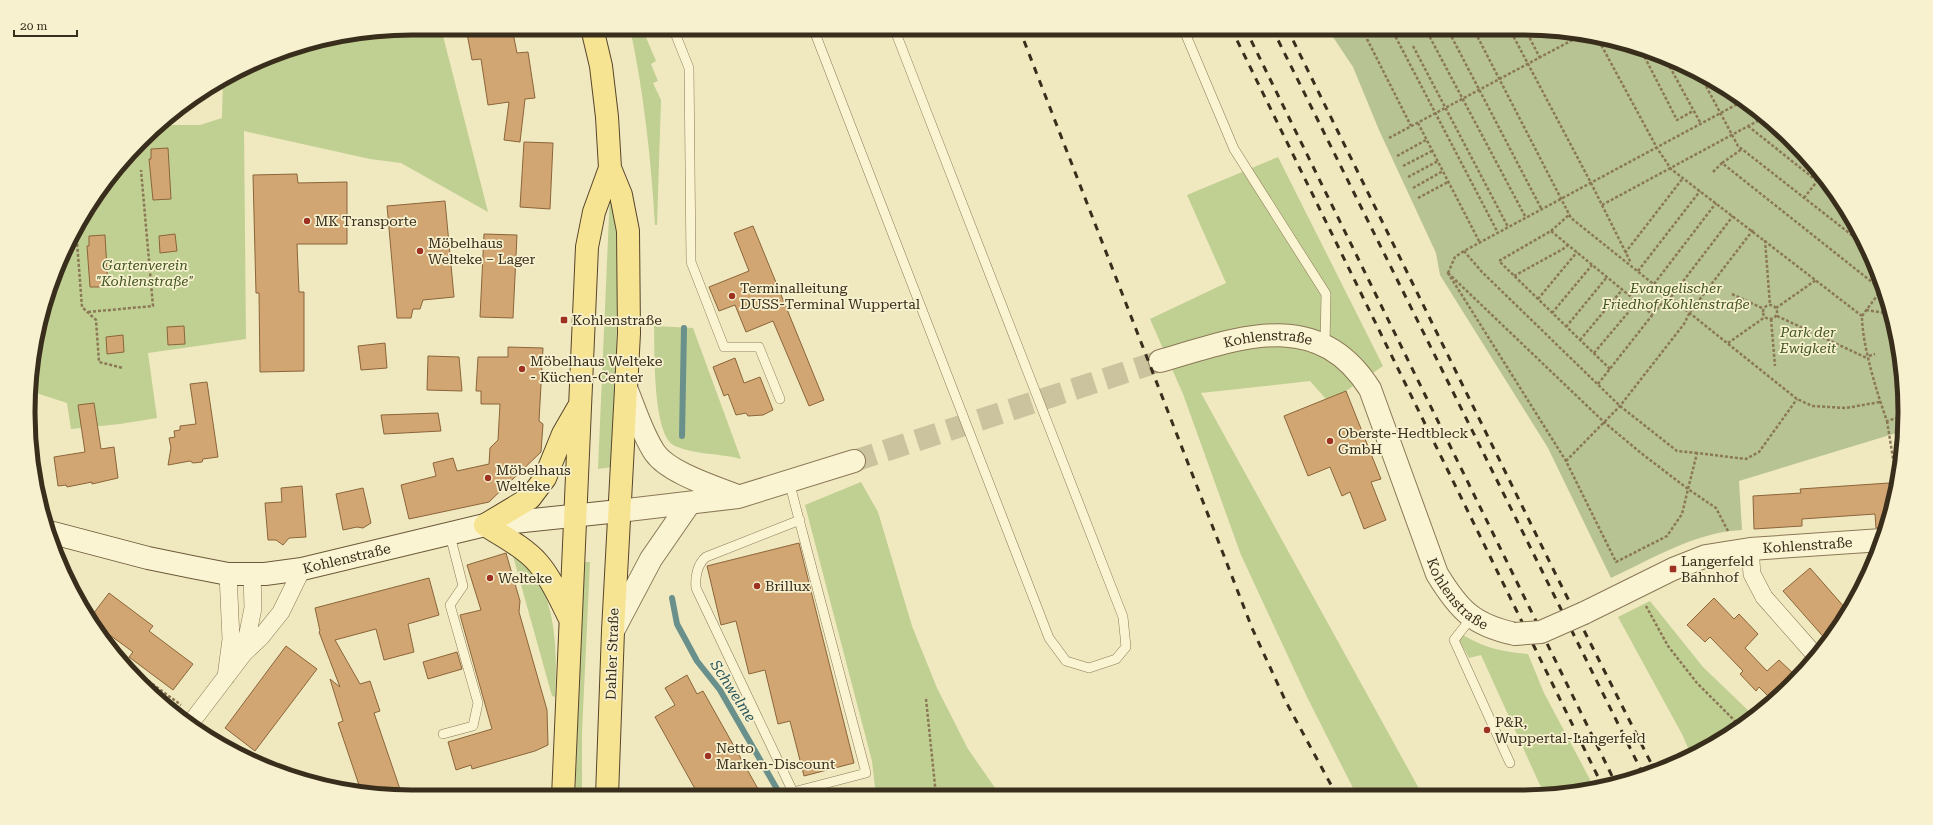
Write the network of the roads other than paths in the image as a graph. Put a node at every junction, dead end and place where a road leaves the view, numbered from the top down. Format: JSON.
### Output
{"nodes":[{"id":1,"x":594,"y":35,"type":"edge"},
{"id":2,"x":676,"y":35,"type":"edge"},
{"id":3,"x":816,"y":35,"type":"edge"},
{"id":4,"x":897,"y":35,"type":"edge"},
{"id":5,"x":1187,"y":35,"type":"edge"},
{"id":6,"x":610,"y":168,"type":"junction"},
{"id":7,"x":1325,"y":346,"type":"junction"},
{"id":8,"x":1160,"y":361,"type":"tunnel mouth"},
{"id":9,"x":626,"y":388,"type":"junction"},
{"id":10,"x":780,"y":400,"type":"dead end"},
{"id":11,"x":580,"y":406,"type":"junction"},
{"id":12,"x":854,"y":462,"type":"tunnel mouth"},
{"id":13,"x":789,"y":481,"type":"junction"},
{"id":14,"x":738,"y":497,"type":"junction"},
{"id":15,"x":689,"y":504,"type":"junction"},
{"id":16,"x":619,"y":511,"type":"junction"},
{"id":17,"x":575,"y":516,"type":"junction"},
{"id":18,"x":800,"y":520,"type":"junction"},
{"id":19,"x":485,"y":525,"type":"junction"},
{"id":20,"x":55,"y":533,"type":"edge"},
{"id":21,"x":450,"y":535,"type":"junction"},
{"id":22,"x":1875,"y":541,"type":"edge"},
{"id":23,"x":1741,"y":551,"type":"junction"},
{"id":24,"x":302,"y":569,"type":"junction"},
{"id":25,"x":228,"y":574,"type":"junction"},
{"id":26,"x":252,"y":574,"type":"junction"},
{"id":27,"x":1472,"y":617,"type":"junction"},
{"id":28,"x":570,"y":620,"type":"junction"},
{"id":29,"x":613,"y":631,"type":"junction"},
{"id":30,"x":1812,"y":651,"type":"edge"},
{"id":31,"x":244,"y":653,"type":"junction"},
{"id":32,"x":226,"y":677,"type":"junction"},
{"id":33,"x":193,"y":720,"type":"edge"},
{"id":34,"x":443,"y":734,"type":"dead end"},
{"id":35,"x":1510,"y":763,"type":"dead end"},
{"id":36,"x":563,"y":790,"type":"edge"},
{"id":37,"x":607,"y":790,"type":"edge"},
{"id":38,"x":792,"y":790,"type":"edge"},
{"id":39,"x":801,"y":790,"type":"edge"}],
"edges":[{"from":1,"to":6,"type":"main road"},
{"from":2,"to":10,"type":"lane"},
{"from":3,"to":4,"type":"lane"},
{"from":5,"to":7,"type":"lane"},
{"from":6,"to":9,"type":"main road","name":"Dahler Straße"},
{"from":6,"to":11,"type":"main road"},
{"from":7,"to":8,"type":"street","name":"Kohlenstraße"},
{"from":7,"to":27,"type":"street","name":"Kohlenstraße"},
{"from":9,"to":14,"type":"street"},
{"from":9,"to":16,"type":"main road","name":"Dahler Straße"},
{"from":11,"to":17,"type":"main road"},
{"from":11,"to":19,"type":"main road"},
{"from":12,"to":13,"type":"street","name":"Kohlenstraße"},
{"from":13,"to":14,"type":"street","name":"Kohlenstraße"},
{"from":13,"to":18,"type":"lane"},
{"from":14,"to":15,"type":"street","name":"Kohlenstraße"},
{"from":15,"to":16,"type":"street","name":"Kohlenstraße"},
{"from":15,"to":29,"type":"street"},
{"from":16,"to":17,"type":"street","name":"Kohlenstraße"},
{"from":16,"to":29,"type":"main road","name":"Dahler Straße"},
{"from":17,"to":19,"type":"street","name":"Kohlenstraße"},
{"from":17,"to":28,"type":"main road"},
{"from":18,"to":38,"type":"lane"},
{"from":18,"to":39,"type":"lane"},
{"from":19,"to":21,"type":"street","name":"Kohlenstraße"},
{"from":19,"to":28,"type":"main road"},
{"from":20,"to":25,"type":"street","name":"Kohlenstraße"},
{"from":21,"to":24,"type":"street","name":"Kohlenstraße"},
{"from":21,"to":34,"type":"lane"},
{"from":22,"to":23,"type":"street","name":"Kohlenstraße"},
{"from":23,"to":27,"type":"street","name":"Kohlenstraße","bridge":true},
{"from":23,"to":30,"type":"street"},
{"from":24,"to":26,"type":"street","name":"Kohlenstraße"},
{"from":24,"to":31,"type":"street"},
{"from":25,"to":26,"type":"street","name":"Kohlenstraße"},
{"from":25,"to":32,"type":"street"},
{"from":26,"to":31,"type":"street"},
{"from":27,"to":35,"type":"lane"},
{"from":28,"to":36,"type":"main road"},
{"from":29,"to":37,"type":"main road","name":"Dahler Straße"},
{"from":31,"to":32,"type":"street"},
{"from":32,"to":33,"type":"street"}]}
